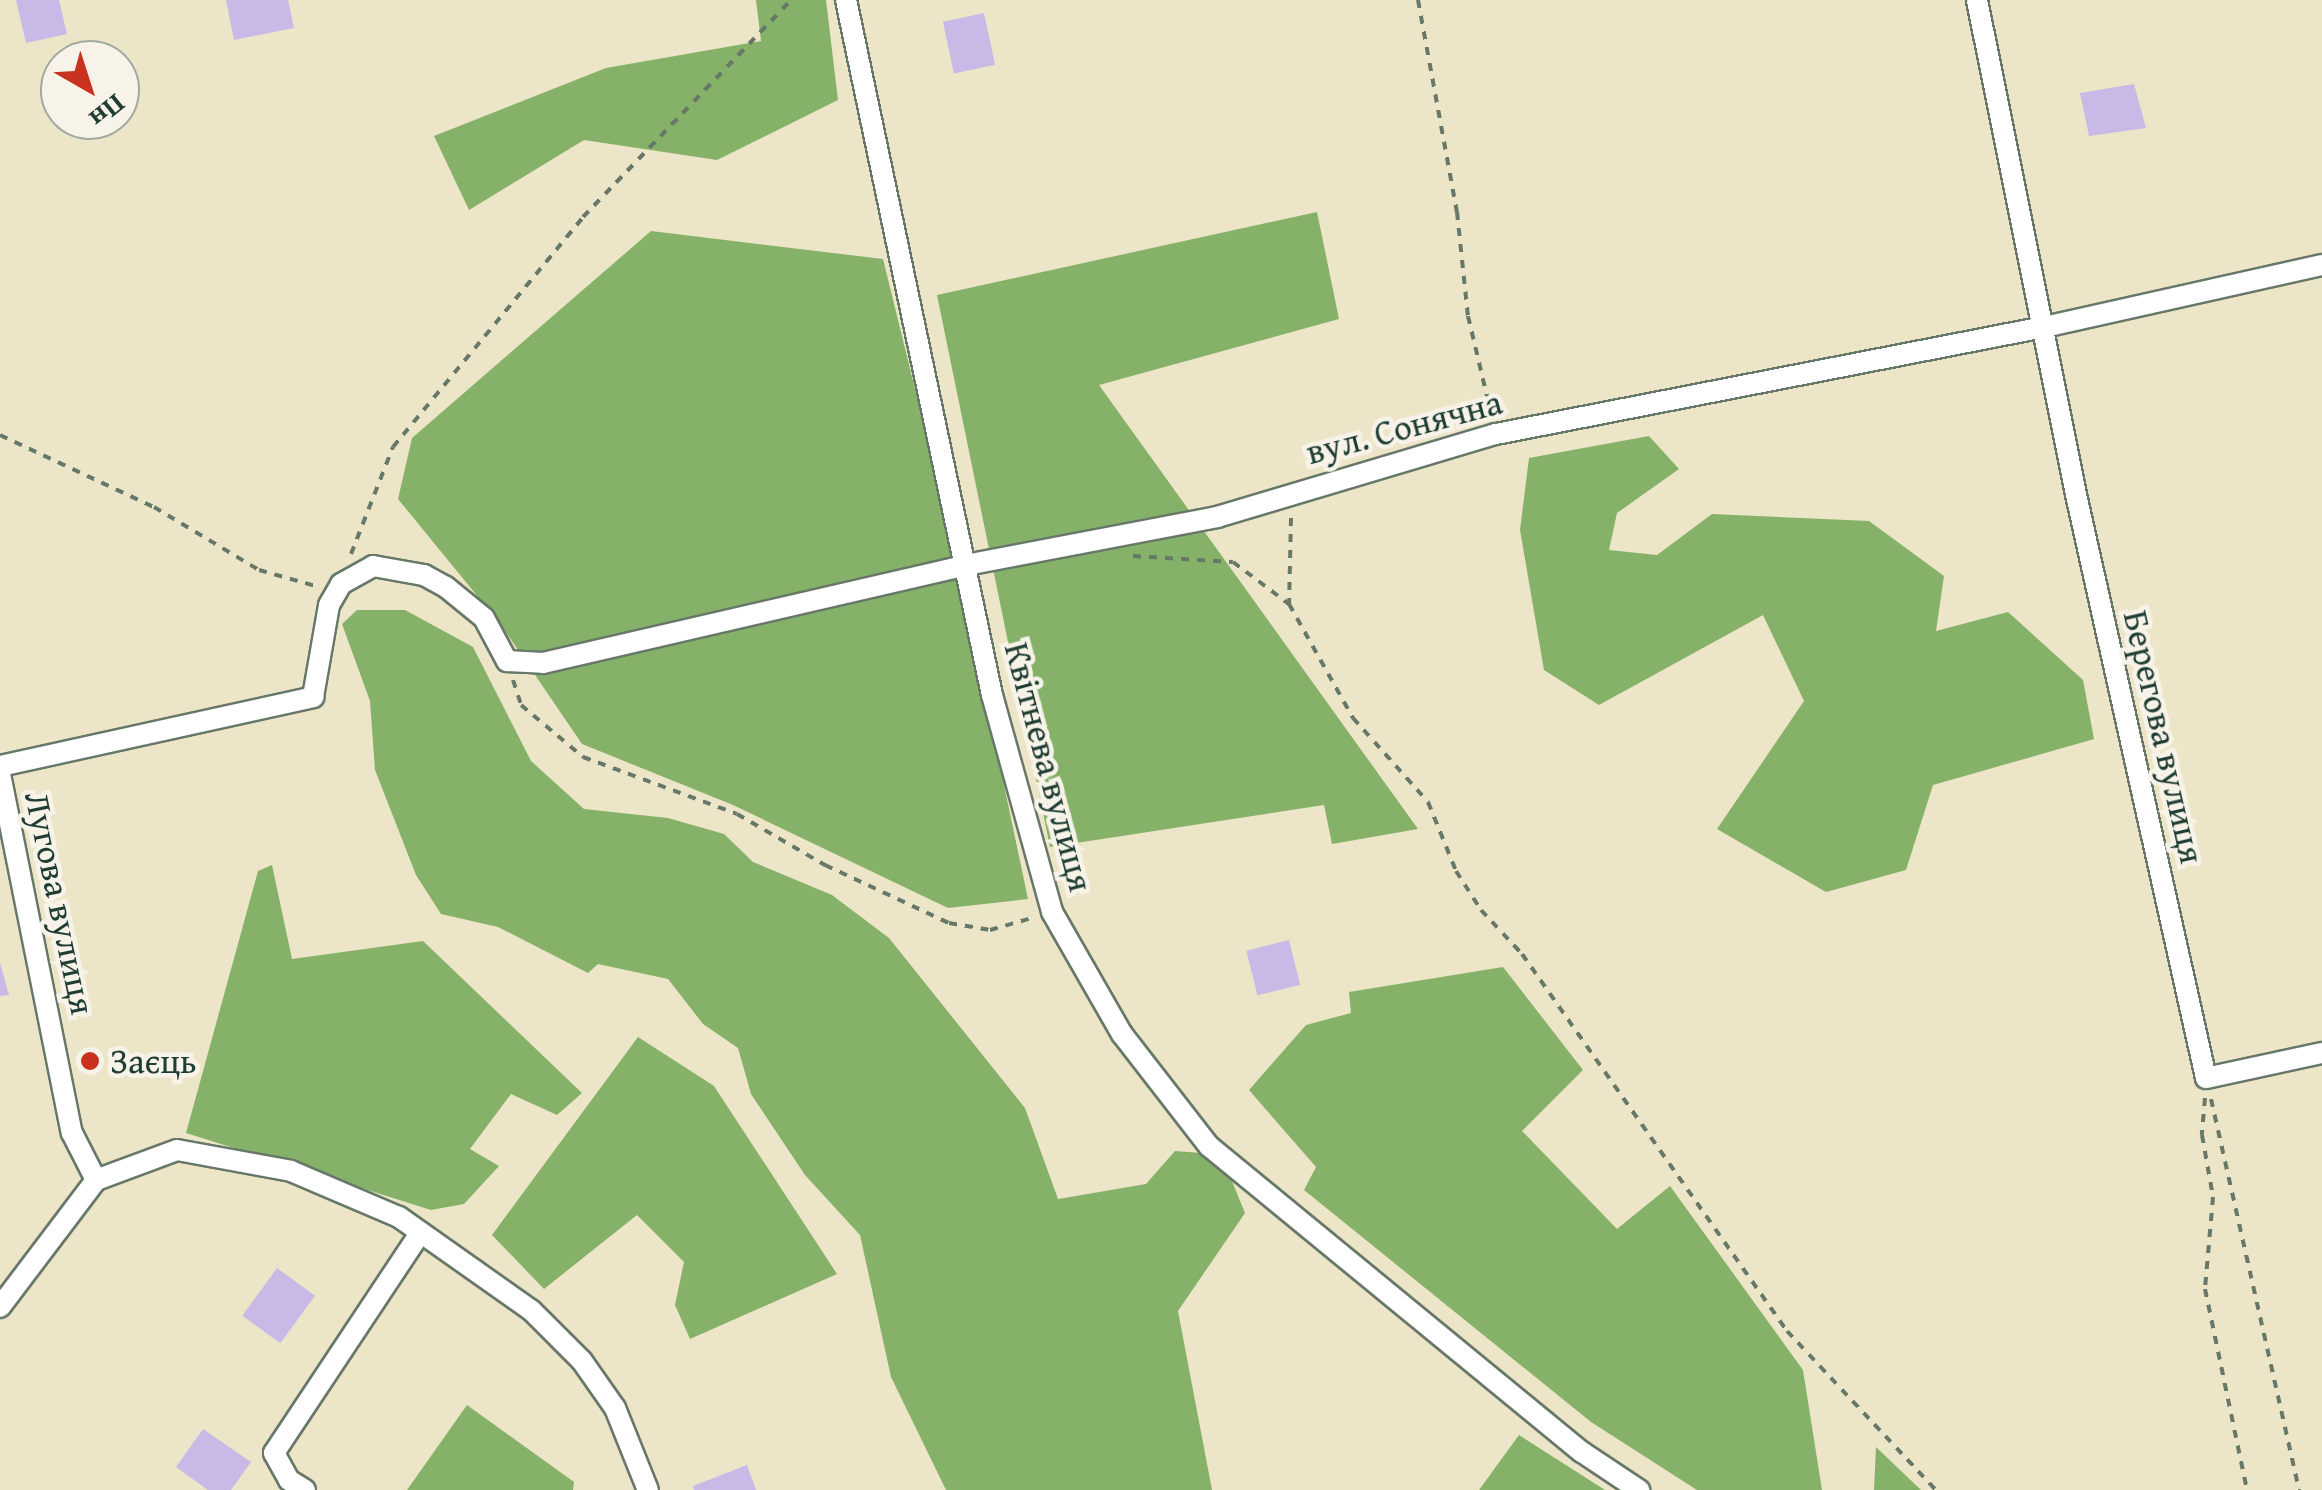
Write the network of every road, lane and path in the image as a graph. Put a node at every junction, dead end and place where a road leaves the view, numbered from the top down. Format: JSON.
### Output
{"nodes":[{"id":1,"x":791,"y":0,"type":"edge"},
{"id":2,"x":846,"y":0,"type":"edge"},
{"id":3,"x":1418,"y":0,"type":"edge"},
{"id":4,"x":1977,"y":0,"type":"edge"},
{"id":5,"x":2322,"y":265,"type":"edge"},
{"id":6,"x":2044,"y":328,"type":"junction"},
{"id":7,"x":0,"y":434,"type":"edge"},
{"id":8,"x":1496,"y":434,"type":"junction"},
{"id":9,"x":1310,"y":485,"type":"junction"},
{"id":10,"x":1124,"y":556,"type":"dead end"},
{"id":11,"x":966,"y":565,"type":"junction"},
{"id":12,"x":341,"y":584,"type":"junction"},
{"id":13,"x":1289,"y":604,"type":"junction"},
{"id":14,"x":507,"y":661,"type":"junction"},
{"id":15,"x":0,"y":766,"type":"edge"},
{"id":16,"x":0,"y":774,"type":"edge"},
{"id":17,"x":1052,"y":912,"type":"junction"},
{"id":18,"x":2322,"y":1053,"type":"edge"},
{"id":19,"x":2206,"y":1078,"type":"junction"},
{"id":20,"x":96,"y":1180,"type":"junction"},
{"id":21,"x":421,"y":1232,"type":"junction"},
{"id":22,"x":0,"y":1307,"type":"edge"},
{"id":23,"x":305,"y":1490,"type":"edge"},
{"id":24,"x":648,"y":1490,"type":"edge"},
{"id":25,"x":1638,"y":1490,"type":"edge"},
{"id":26,"x":1936,"y":1490,"type":"edge"},
{"id":27,"x":2248,"y":1490,"type":"edge"},
{"id":28,"x":2299,"y":1490,"type":"edge"}],
"edges":[{"from":1,"to":12,"type":"path"},
{"from":2,"to":11,"type":"street","name":"Квітнева вулиця"},
{"from":3,"to":8,"type":"path"},
{"from":4,"to":6,"type":"street","name":"Берегова вулиця"},
{"from":5,"to":6,"type":"street","name":"вул. Сонячна"},
{"from":6,"to":8,"type":"street","name":"вул. Сонячна"},
{"from":6,"to":19,"type":"street","name":"Берегова вулиця"},
{"from":7,"to":12,"type":"path"},
{"from":8,"to":9,"type":"street","name":"вул. Сонячна"},
{"from":9,"to":11,"type":"street","name":"вул. Сонячна"},
{"from":9,"to":13,"type":"path"},
{"from":10,"to":13,"type":"path"},
{"from":11,"to":14,"type":"street","name":"вул. Сонячна"},
{"from":11,"to":17,"type":"street","name":"Квітнева вулиця"},
{"from":12,"to":14,"type":"street"},
{"from":12,"to":15,"type":"street"},
{"from":13,"to":26,"type":"path"},
{"from":14,"to":17,"type":"path"},
{"from":16,"to":20,"type":"street","name":"Лугова вулиця"},
{"from":17,"to":25,"type":"street","name":"Квітнева вулиця"},
{"from":18,"to":19,"type":"street"},
{"from":19,"to":27,"type":"path"},
{"from":19,"to":28,"type":"path"},
{"from":20,"to":21,"type":"street"},
{"from":20,"to":22,"type":"street"},
{"from":21,"to":23,"type":"street"},
{"from":21,"to":24,"type":"street"}]}
